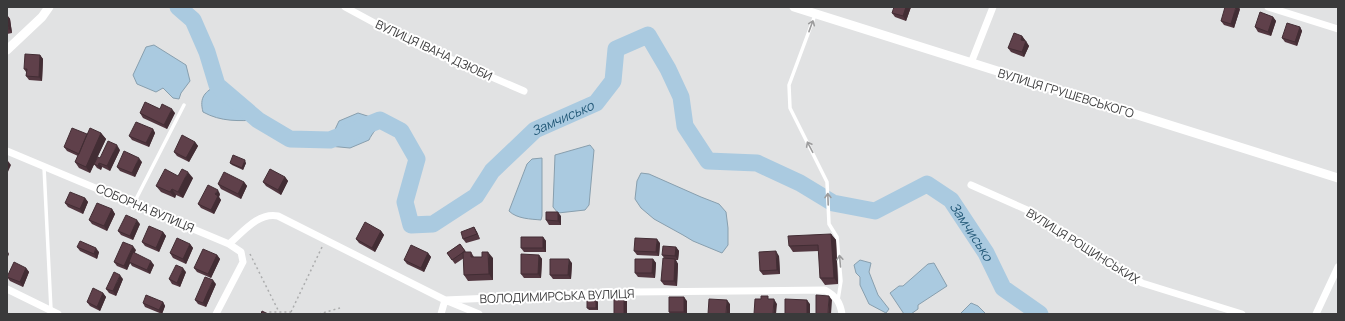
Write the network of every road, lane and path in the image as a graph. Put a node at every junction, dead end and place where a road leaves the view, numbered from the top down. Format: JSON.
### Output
{"nodes":[{"id":1,"x":49,"y":7,"type":"edge"},
{"id":2,"x":345,"y":7,"type":"edge"},
{"id":3,"x":794,"y":7,"type":"edge"},
{"id":4,"x":993,"y":7,"type":"edge"},
{"id":5,"x":1268,"y":7,"type":"edge"},
{"id":6,"x":815,"y":14,"type":"junction"},
{"id":7,"x":1338,"y":29,"type":"edge"},
{"id":8,"x":7,"y":50,"type":"edge"},
{"id":9,"x":971,"y":63,"type":"junction"},
{"id":10,"x":524,"y":91,"type":"dead end"},
{"id":11,"x":184,"y":105,"type":"dead end"},
{"id":12,"x":7,"y":151,"type":"edge"},
{"id":13,"x":44,"y":166,"type":"junction"},
{"id":14,"x":1338,"y":178,"type":"edge"},
{"id":15,"x":971,"y":185,"type":"dead end"},
{"id":16,"x":134,"y":203,"type":"junction"},
{"id":17,"x":326,"y":240,"type":"junction"},
{"id":18,"x":229,"y":244,"type":"junction"},
{"id":19,"x":247,"y":248,"type":"dead end"},
{"id":20,"x":1338,"y":267,"type":"edge"},
{"id":21,"x":7,"y":289,"type":"edge"},
{"id":22,"x":445,"y":300,"type":"junction"},
{"id":23,"x":838,"y":300,"type":"junction"},
{"id":24,"x":340,"y":308,"type":"dead end"},
{"id":25,"x":51,"y":312,"type":"edge"},
{"id":26,"x":279,"y":312,"type":"junction"},
{"id":27,"x":291,"y":312,"type":"junction"},
{"id":28,"x":58,"y":314,"type":"edge"},
{"id":29,"x":216,"y":314,"type":"edge"},
{"id":30,"x":265,"y":314,"type":"edge"},
{"id":31,"x":293,"y":314,"type":"edge"},
{"id":32,"x":319,"y":314,"type":"edge"},
{"id":33,"x":441,"y":314,"type":"edge"},
{"id":34,"x":479,"y":314,"type":"edge"},
{"id":35,"x":842,"y":314,"type":"edge"},
{"id":36,"x":1242,"y":314,"type":"edge"},
{"id":37,"x":1316,"y":314,"type":"edge"}],
"edges":[{"from":1,"to":8,"type":"street"},
{"from":2,"to":10,"type":"street","name":"ВУЛИЦЯ ІВАНА ДЗЮБИ"},
{"from":3,"to":6,"type":"street","name":"ВУЛИЦЯ ГРУШЕВСЬКОГО"},
{"from":4,"to":9,"type":"street"},
{"from":5,"to":7,"type":"street"},
{"from":6,"to":9,"type":"street","name":"ВУЛИЦЯ ГРУШЕВСЬКОГО"},
{"from":23,"to":6,"type":"lane","one_way":true},
{"from":9,"to":14,"type":"street","name":"ВУЛИЦЯ ГРУШЕВСЬКОГО"},
{"from":11,"to":16,"type":"lane"},
{"from":12,"to":13,"type":"street","name":"СОБОРНА ВУЛИЦЯ"},
{"from":13,"to":16,"type":"street","name":"СОБОРНА ВУЛИЦЯ"},
{"from":13,"to":25,"type":"lane"},
{"from":15,"to":36,"type":"street","name":"ВУЛИЦЯ РОЩИНСЬКИХ"},
{"from":16,"to":18,"type":"street","name":"СОБОРНА ВУЛИЦЯ"},
{"from":17,"to":18,"type":"street","name":"ВОЛОДИМИРСЬКА ВУЛИЦЯ"},
{"from":17,"to":22,"type":"street","name":"ВОЛОДИМИРСЬКА ВУЛИЦЯ"},
{"from":17,"to":27,"type":"path"},
{"from":18,"to":29,"type":"street"},
{"from":19,"to":26,"type":"path"},
{"from":20,"to":37,"type":"street"},
{"from":21,"to":25,"type":"street"},
{"from":22,"to":23,"type":"street","name":"ВОЛОДИМИРСЬКА ВУЛИЦЯ"},
{"from":22,"to":33,"type":"street"},
{"from":22,"to":34,"type":"street"},
{"from":23,"to":35,"type":"street"},
{"from":24,"to":32,"type":"path"},
{"from":25,"to":28,"type":"street"},
{"from":26,"to":27,"type":"path"},
{"from":26,"to":30,"type":"path"},
{"from":27,"to":31,"type":"path"}]}
